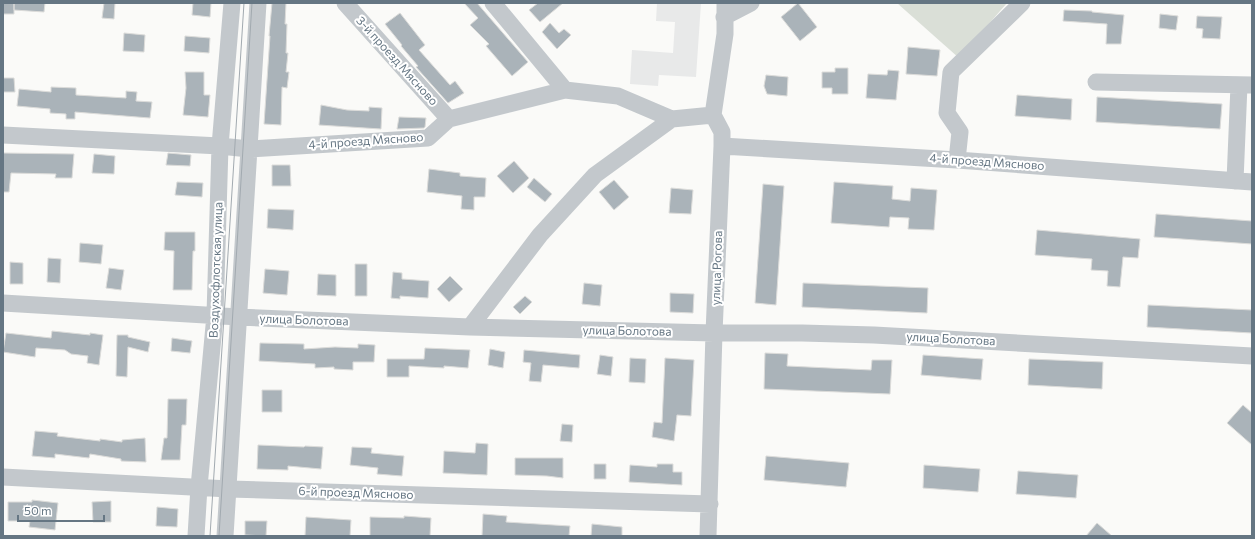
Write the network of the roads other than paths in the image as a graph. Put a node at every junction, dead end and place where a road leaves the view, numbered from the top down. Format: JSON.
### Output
{"nodes":[{"id":1,"x":232,"y":3,"type":"edge"},
{"id":2,"x":258,"y":3,"type":"edge"},
{"id":3,"x":345,"y":3,"type":"edge"},
{"id":4,"x":493,"y":3,"type":"edge"},
{"id":5,"x":751,"y":3,"type":"edge"},
{"id":6,"x":1022,"y":3,"type":"edge"},
{"id":7,"x":725,"y":10,"type":"edge"},
{"id":8,"x":1096,"y":82,"type":"dead end"},
{"id":9,"x":1246,"y":85,"type":"edge"},
{"id":10,"x":565,"y":90,"type":"junction"},
{"id":11,"x":713,"y":115,"type":"junction"},
{"id":12,"x":449,"y":119,"type":"junction"},
{"id":13,"x":672,"y":120,"type":"junction"},
{"id":14,"x":3,"y":135,"type":"edge"},
{"id":15,"x":220,"y":146,"type":"junction"},
{"id":16,"x":722,"y":146,"type":"junction"},
{"id":17,"x":249,"y":149,"type":"junction"},
{"id":18,"x":957,"y":160,"type":"junction"},
{"id":19,"x":1235,"y":181,"type":"junction"},
{"id":20,"x":1252,"y":182,"type":"edge"},
{"id":21,"x":3,"y":303,"type":"edge"},
{"id":22,"x":215,"y":315,"type":"junction"},
{"id":23,"x":239,"y":317,"type":"junction"},
{"id":24,"x":470,"y":327,"type":"junction"},
{"id":25,"x":714,"y":333,"type":"junction"},
{"id":26,"x":1252,"y":356,"type":"edge"},
{"id":27,"x":3,"y":477,"type":"edge"},
{"id":28,"x":199,"y":487,"type":"junction"},
{"id":29,"x":229,"y":488,"type":"junction"},
{"id":30,"x":710,"y":504,"type":"junction"},
{"id":31,"x":196,"y":536,"type":"edge"},
{"id":32,"x":226,"y":536,"type":"edge"},
{"id":33,"x":708,"y":536,"type":"edge"}],
"edges":[{"from":1,"to":15,"type":"street","name":"Воздухофлотская улица"},
{"from":2,"to":17,"type":"street","name":"Воздухофлотская улица"},
{"from":3,"to":12,"type":"street","name":"3-й проезд Мясново"},
{"from":4,"to":10,"type":"street"},
{"from":5,"to":7,"type":"street"},
{"from":6,"to":18,"type":"street"},
{"from":7,"to":11,"type":"street"},
{"from":8,"to":9,"type":"street"},
{"from":9,"to":19,"type":"street"},
{"from":10,"to":12,"type":"street","name":"4-й проезд Мясново"},
{"from":10,"to":13,"type":"street","name":"4-й проезд Мясново"},
{"from":11,"to":13,"type":"street"},
{"from":11,"to":16,"type":"street","name":"улица Рогова"},
{"from":12,"to":17,"type":"street","name":"4-й проезд Мясново"},
{"from":13,"to":24,"type":"street"},
{"from":14,"to":15,"type":"street","name":"4-й проезд Мясново"},
{"from":15,"to":17,"type":"street","name":"4-й проезд Мясново"},
{"from":15,"to":22,"type":"street","name":"Воздухофлотская улица"},
{"from":16,"to":18,"type":"street","name":"4-й проезд Мясново"},
{"from":16,"to":25,"type":"street","name":"улица Рогова"},
{"from":17,"to":23,"type":"street","name":"Воздухофлотская улица"},
{"from":18,"to":19,"type":"street","name":"4-й проезд Мясново"},
{"from":19,"to":20,"type":"street","name":"4-й проезд Мясново"},
{"from":21,"to":22,"type":"street","name":"улица Болотова"},
{"from":22,"to":23,"type":"street","name":"улица Болотова"},
{"from":22,"to":28,"type":"street","name":"Воздухофлотская улица"},
{"from":23,"to":24,"type":"street","name":"улица Болотова"},
{"from":23,"to":29,"type":"street","name":"Воздухофлотская улица"},
{"from":24,"to":25,"type":"street","name":"улица Болотова"},
{"from":25,"to":26,"type":"street","name":"улица Болотова"},
{"from":25,"to":30,"type":"street","name":"улица Рогова"},
{"from":27,"to":28,"type":"street","name":"6-й проезд Мясново"},
{"from":28,"to":29,"type":"street","name":"6-й проезд Мясново"},
{"from":28,"to":31,"type":"street","name":"Воздухофлотская улица"},
{"from":29,"to":30,"type":"street","name":"6-й проезд Мясново"},
{"from":29,"to":32,"type":"street","name":"Воздухофлотская улица"},
{"from":30,"to":33,"type":"street","name":"улица Рогова"}]}
